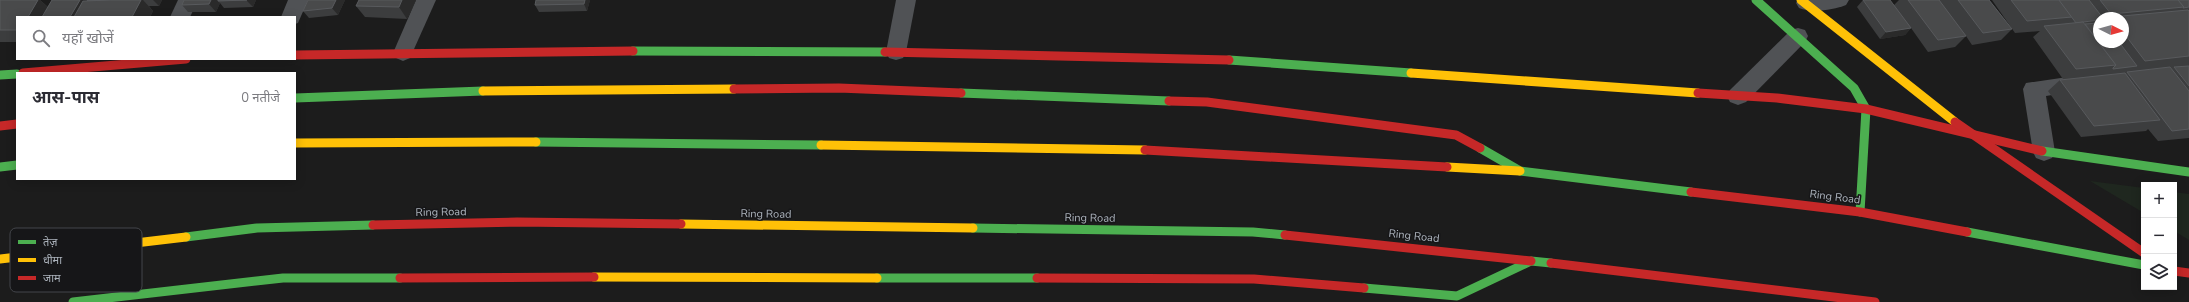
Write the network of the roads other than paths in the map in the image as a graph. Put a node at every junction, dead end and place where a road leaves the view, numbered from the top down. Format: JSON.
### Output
{"nodes":[{"id":1,"x":188,"y":0,"type":"edge"},
{"id":2,"x":298,"y":0,"type":"edge"},
{"id":3,"x":426,"y":0,"type":"edge"},
{"id":4,"x":906,"y":0,"type":"edge"},
{"id":5,"x":1756,"y":0,"type":"edge"},
{"id":6,"x":1839,"y":0,"type":"edge"},
{"id":7,"x":1804,"y":2,"type":"edge"},
{"id":8,"x":180,"y":16,"type":"edge"},
{"id":9,"x":291,"y":16,"type":"edge"},
{"id":10,"x":1798,"y":36,"type":"junction"},
{"id":11,"x":896,"y":52,"type":"junction"},
{"id":12,"x":402,"y":53,"type":"junction"},
{"id":13,"x":296,"y":55,"type":"edge"},
{"id":14,"x":160,"y":60,"type":"edge"},
{"id":15,"x":34,"y":72,"type":"edge"},
{"id":16,"x":16,"y":74,"type":"edge"},
{"id":17,"x":0,"y":75,"type":"edge"},
{"id":18,"x":2104,"y":81,"type":"edge"},
{"id":19,"x":1738,"y":96,"type":"junction"},
{"id":20,"x":296,"y":98,"type":"edge"},
{"id":21,"x":1866,"y":109,"type":"junction"},
{"id":22,"x":16,"y":124,"type":"edge"},
{"id":23,"x":0,"y":126,"type":"edge"},
{"id":24,"x":1973,"y":136,"type":"junction"},
{"id":25,"x":296,"y":143,"type":"edge"},
{"id":26,"x":2044,"y":152,"type":"junction"},
{"id":27,"x":16,"y":165,"type":"edge"},
{"id":28,"x":0,"y":168,"type":"edge"},
{"id":29,"x":1520,"y":172,"type":"junction"},
{"id":30,"x":2189,"y":172,"type":"edge"},
{"id":31,"x":1860,"y":212,"type":"junction"},
{"id":32,"x":142,"y":242,"type":"edge"},
{"id":33,"x":2141,"y":251,"type":"edge"},
{"id":34,"x":10,"y":258,"type":"edge"},
{"id":35,"x":0,"y":259,"type":"edge"},
{"id":36,"x":1531,"y":261,"type":"junction"},
{"id":37,"x":2141,"y":264,"type":"edge"},
{"id":38,"x":2177,"y":271,"type":"edge"},
{"id":39,"x":2189,"y":273,"type":"edge"},
{"id":40,"x":73,"y":302,"type":"edge"},
{"id":41,"x":1875,"y":302,"type":"edge"}],
"edges":[{"from":1,"to":8,"type":"street"},
{"from":2,"to":9,"type":"street"},
{"from":3,"to":12,"type":"lane"},
{"from":4,"to":11,"type":"street"},
{"from":5,"to":10,"type":"main road"},
{"from":6,"to":7,"type":"street"},
{"from":7,"to":24,"type":"main road"},
{"from":10,"to":19,"type":"street"},
{"from":10,"to":21,"type":"main road"},
{"from":11,"to":12,"type":"main road"},
{"from":11,"to":19,"type":"main road"},
{"from":12,"to":13,"type":"main road"},
{"from":14,"to":15,"type":"main road"},
{"from":16,"to":17,"type":"main road"},
{"from":18,"to":26,"type":"street"},
{"from":19,"to":21,"type":"main road"},
{"from":20,"to":29,"type":"main road","name":"Ring Road"},
{"from":21,"to":24,"type":"main road"},
{"from":21,"to":31,"type":"main road"},
{"from":22,"to":23,"type":"main road"},
{"from":24,"to":26,"type":"main road"},
{"from":24,"to":33,"type":"main road"},
{"from":25,"to":29,"type":"main road","name":"Ring Road"},
{"from":26,"to":30,"type":"main road"},
{"from":27,"to":28,"type":"main road"},
{"from":29,"to":31,"type":"main road","name":"Ring Road"},
{"from":31,"to":37,"type":"main road","name":"Ring Road"},
{"from":32,"to":36,"type":"main road","name":"Ring Road"},
{"from":34,"to":35,"type":"main road","name":"Ring Road"},
{"from":36,"to":40,"type":"main road"},
{"from":36,"to":41,"type":"main road","name":"Ring Road"},
{"from":38,"to":39,"type":"main road"}]}
